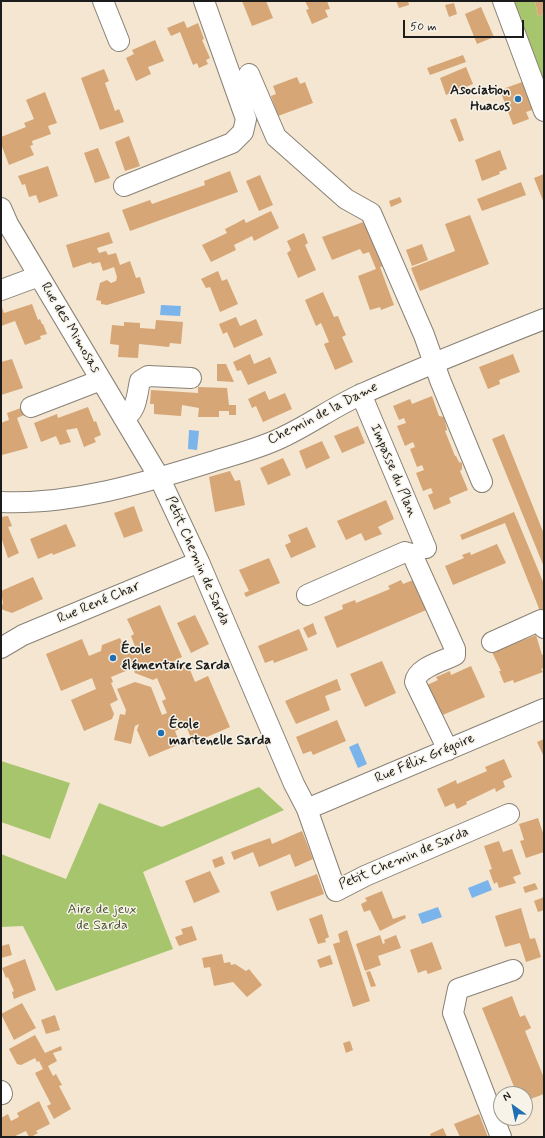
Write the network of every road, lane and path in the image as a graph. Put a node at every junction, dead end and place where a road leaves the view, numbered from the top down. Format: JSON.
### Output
{"nodes":[{"id":1,"x":103,"y":1,"type":"edge"},
{"id":2,"x":204,"y":1,"type":"edge"},
{"id":3,"x":503,"y":1,"type":"edge"},
{"id":4,"x":118,"y":40,"type":"dead end"},
{"id":5,"x":249,"y":74,"type":"dead end"},
{"id":6,"x":544,"y":111,"type":"edge"},
{"id":7,"x":124,"y":186,"type":"dead end"},
{"id":8,"x":1,"y":208,"type":"edge"},
{"id":9,"x":38,"y":276,"type":"junction"},
{"id":10,"x":1,"y":290,"type":"edge"},
{"id":11,"x":544,"y":319,"type":"edge"},
{"id":12,"x":434,"y":362,"type":"junction"},
{"id":13,"x":191,"y":378,"type":"dead end"},
{"id":14,"x":101,"y":380,"type":"junction"},
{"id":15,"x":361,"y":394,"type":"junction"},
{"id":16,"x":31,"y":407,"type":"dead end"},
{"id":17,"x":123,"y":417,"type":"junction"},
{"id":18,"x":159,"y":477,"type":"junction"},
{"id":19,"x":482,"y":482,"type":"dead end"},
{"id":20,"x":1,"y":502,"type":"edge"},
{"id":21,"x":426,"y":548,"type":"dead end"},
{"id":22,"x":199,"y":562,"type":"junction"},
{"id":23,"x":307,"y":595,"type":"dead end"},
{"id":24,"x":544,"y":628,"type":"edge"},
{"id":25,"x":492,"y":642,"type":"dead end"},
{"id":26,"x":1,"y":648,"type":"edge"},
{"id":27,"x":544,"y":709,"type":"edge"},
{"id":28,"x":448,"y":750,"type":"junction"},
{"id":29,"x":306,"y":809,"type":"junction"},
{"id":30,"x":509,"y":814,"type":"dead end"},
{"id":31,"x":513,"y":970,"type":"dead end"},
{"id":32,"x":501,"y":1137,"type":"edge"}],
"edges":[{"from":1,"to":4,"type":"street"},
{"from":2,"to":7,"type":"street"},
{"from":3,"to":6,"type":"street"},
{"from":5,"to":12,"type":"street"},
{"from":8,"to":9,"type":"street","name":"Rue des Mimosas"},
{"from":9,"to":10,"type":"street","name":"Rue des Mimosas"},
{"from":9,"to":14,"type":"street","name":"Rue des Mimosas"},
{"from":11,"to":12,"type":"street","name":"Chemin de la Dame"},
{"from":12,"to":15,"type":"street","name":"Chemin de la Dame"},
{"from":12,"to":19,"type":"street"},
{"from":13,"to":17,"type":"street"},
{"from":14,"to":16,"type":"street","name":"Rue des Mimosas"},
{"from":14,"to":17,"type":"street","name":"Rue des Mimosas"},
{"from":15,"to":18,"type":"street","name":"Chemin de la Dame"},
{"from":15,"to":21,"type":"street","name":"Impasse du Plan"},
{"from":17,"to":18,"type":"street","name":"Rue des Mimosas"},
{"from":18,"to":20,"type":"street","name":"Chemin de la Dame"},
{"from":18,"to":22,"type":"street","name":"Petit Chemin de Sarda"},
{"from":22,"to":26,"type":"street","name":"Rue René Char"},
{"from":22,"to":29,"type":"street","name":"Petit Chemin de Sarda"},
{"from":23,"to":28,"type":"street"},
{"from":24,"to":25,"type":"street"},
{"from":27,"to":28,"type":"street","name":"Rue Félix Grégoire"},
{"from":28,"to":29,"type":"street","name":"Rue Félix Grégoire"},
{"from":29,"to":30,"type":"street","name":"Petit Chemin de Sarda"},
{"from":31,"to":32,"type":"street"}]}
